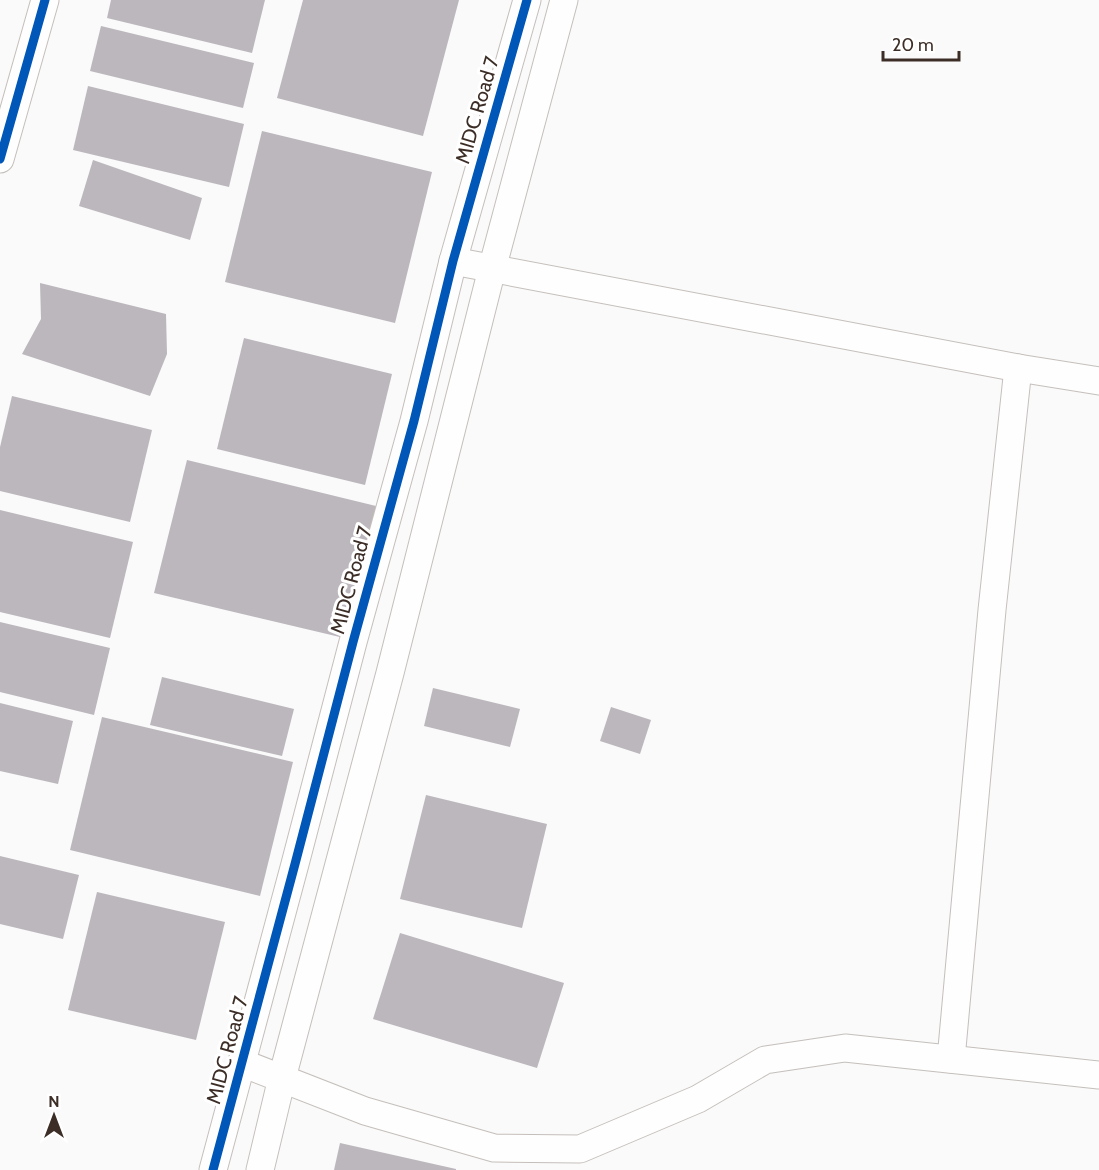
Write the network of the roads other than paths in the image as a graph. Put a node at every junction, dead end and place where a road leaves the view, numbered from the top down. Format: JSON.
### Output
{"nodes":[{"id":1,"x":45,"y":0,"type":"edge"},
{"id":2,"x":527,"y":0,"type":"edge"},
{"id":3,"x":564,"y":0,"type":"edge"},
{"id":4,"x":0,"y":159,"type":"edge"},
{"id":5,"x":453,"y":261,"type":"junction"},
{"id":6,"x":492,"y":268,"type":"junction"},
{"id":7,"x":1018,"y":368,"type":"junction"},
{"id":8,"x":1099,"y":381,"type":"edge"},
{"id":9,"x":951,"y":1059,"type":"junction"},
{"id":10,"x":242,"y":1063,"type":"junction"},
{"id":11,"x":1099,"y":1075,"type":"edge"},
{"id":12,"x":282,"y":1078,"type":"junction"},
{"id":13,"x":213,"y":1170,"type":"edge"},
{"id":14,"x":260,"y":1170,"type":"edge"}],
"edges":[{"from":1,"to":4,"type":"street"},
{"from":2,"to":5,"type":"street","name":"MIDC Road 7"},
{"from":3,"to":6,"type":"street"},
{"from":5,"to":6,"type":"street"},
{"from":5,"to":10,"type":"street","name":"MIDC Road 7"},
{"from":6,"to":7,"type":"street"},
{"from":6,"to":12,"type":"street"},
{"from":7,"to":8,"type":"street"},
{"from":7,"to":9,"type":"street"},
{"from":9,"to":11,"type":"street"},
{"from":9,"to":12,"type":"street"},
{"from":10,"to":12,"type":"street"},
{"from":10,"to":13,"type":"street","name":"MIDC Road 7"},
{"from":12,"to":14,"type":"street"}]}
